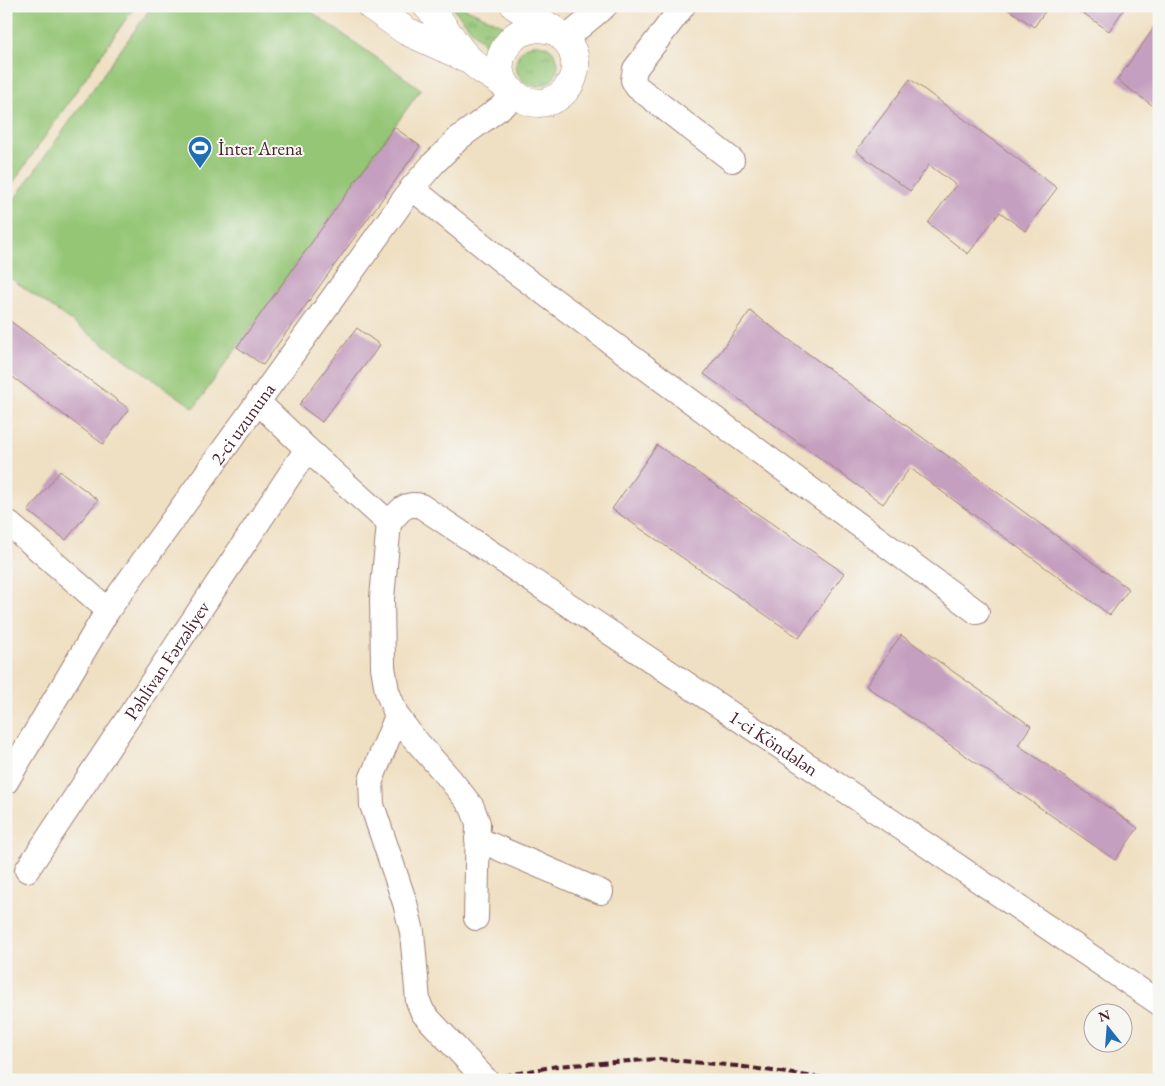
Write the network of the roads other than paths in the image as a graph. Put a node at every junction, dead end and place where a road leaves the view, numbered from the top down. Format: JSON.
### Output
{"nodes":[{"id":1,"x":371,"y":6,"type":"edge"},
{"id":2,"x":427,"y":6,"type":"edge"},
{"id":3,"x":516,"y":6,"type":"edge"},
{"id":4,"x":605,"y":6,"type":"edge"},
{"id":5,"x":683,"y":6,"type":"edge"},
{"id":6,"x":560,"y":36,"type":"junction"},
{"id":7,"x":470,"y":60,"type":"junction"},
{"id":8,"x":512,"y":91,"type":"junction"},
{"id":9,"x":732,"y":160,"type":"dead end"},
{"id":10,"x":412,"y":188,"type":"junction"},
{"id":11,"x":258,"y":402,"type":"junction"},
{"id":12,"x":307,"y":448,"type":"junction"},
{"id":13,"x":6,"y":521,"type":"edge"},
{"id":14,"x":389,"y":523,"type":"junction"},
{"id":15,"x":108,"y":610,"type":"junction"},
{"id":16,"x":976,"y":612,"type":"dead end"},
{"id":17,"x":397,"y":716,"type":"junction"},
{"id":18,"x":6,"y":782,"type":"edge"},
{"id":19,"x":477,"y":839,"type":"junction"},
{"id":20,"x":27,"y":870,"type":"dead end"},
{"id":21,"x":601,"y":892,"type":"dead end"},
{"id":22,"x":476,"y":918,"type":"dead end"},
{"id":23,"x":1159,"y":1003,"type":"edge"},
{"id":24,"x":486,"y":1080,"type":"edge"}],
"edges":[{"from":1,"to":7,"type":"main road"},
{"from":2,"to":7,"type":"main road"},
{"from":3,"to":6,"type":"main road"},
{"from":4,"to":6,"type":"street"},
{"from":5,"to":9,"type":"street"},
{"from":6,"to":8,"type":"main road"},
{"from":6,"to":8,"type":"main road"},
{"from":7,"to":8,"type":"main road"},
{"from":8,"to":10,"type":"street","name":"2-ci uzununa"},
{"from":10,"to":11,"type":"street","name":"2-ci uzununa"},
{"from":10,"to":16,"type":"street"},
{"from":11,"to":12,"type":"street"},
{"from":11,"to":15,"type":"street","name":"2-ci uzununa"},
{"from":12,"to":14,"type":"street"},
{"from":12,"to":20,"type":"street","name":"Pəhlivan Fərzəliyev"},
{"from":13,"to":15,"type":"street"},
{"from":14,"to":17,"type":"street"},
{"from":14,"to":23,"type":"street","name":"1-ci Köndələn"},
{"from":15,"to":18,"type":"street","name":"2-ci uzununa"},
{"from":17,"to":19,"type":"street"},
{"from":17,"to":24,"type":"street"},
{"from":19,"to":21,"type":"street"},
{"from":19,"to":22,"type":"street"}]}
